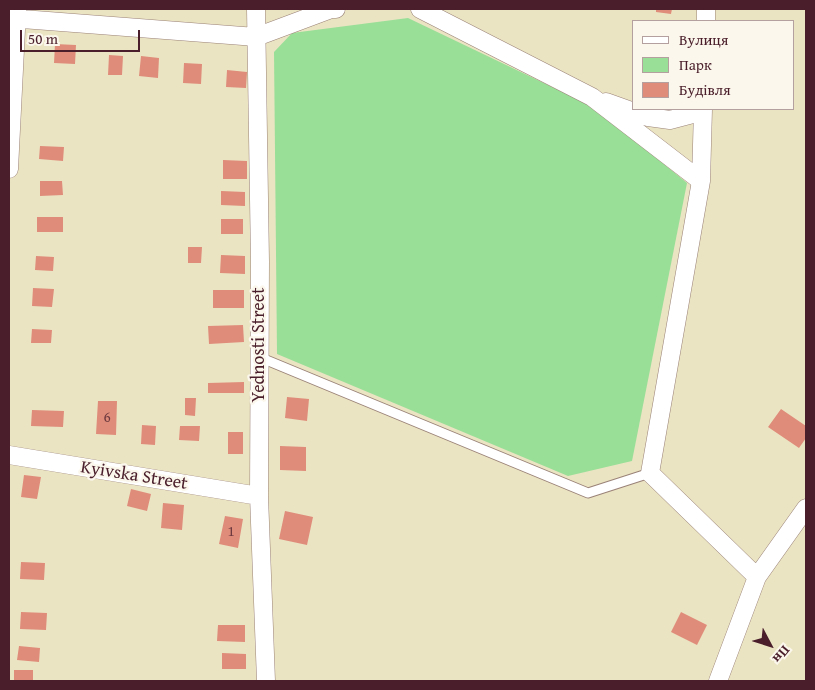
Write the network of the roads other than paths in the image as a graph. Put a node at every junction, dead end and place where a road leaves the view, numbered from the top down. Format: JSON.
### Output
{"nodes":[{"id":1,"x":256,"y":9,"type":"edge"},
{"id":2,"x":336,"y":9,"type":"edge"},
{"id":3,"x":420,"y":9,"type":"edge"},
{"id":4,"x":14,"y":16,"type":"edge"},
{"id":5,"x":256,"y":37,"type":"junction"},
{"id":6,"x":592,"y":97,"type":"junction"},
{"id":7,"x":696,"y":110,"type":"edge"},
{"id":8,"x":703,"y":110,"type":"edge"},
{"id":9,"x":9,"y":169,"type":"edge"},
{"id":10,"x":701,"y":181,"type":"junction"},
{"id":11,"x":259,"y":357,"type":"junction"},
{"id":12,"x":9,"y":455,"type":"edge"},
{"id":13,"x":650,"y":473,"type":"junction"},
{"id":14,"x":259,"y":496,"type":"junction"},
{"id":15,"x":806,"y":508,"type":"edge"},
{"id":16,"x":757,"y":577,"type":"junction"},
{"id":17,"x":266,"y":681,"type":"edge"},
{"id":18,"x":718,"y":681,"type":"edge"}],
"edges":[{"from":1,"to":5,"type":"street","name":"Yednosti Street"},
{"from":2,"to":5,"type":"street"},
{"from":3,"to":6,"type":"street"},
{"from":4,"to":5,"type":"street"},
{"from":4,"to":9,"type":"street"},
{"from":5,"to":11,"type":"street","name":"Yednosti Street"},
{"from":6,"to":7,"type":"street"},
{"from":6,"to":10,"type":"street"},
{"from":8,"to":10,"type":"street"},
{"from":10,"to":13,"type":"street"},
{"from":11,"to":13,"type":"lane"},
{"from":11,"to":14,"type":"street","name":"Yednosti Street"},
{"from":12,"to":14,"type":"street","name":"Kyivska Street"},
{"from":13,"to":16,"type":"street"},
{"from":14,"to":17,"type":"street","name":"Yednosti Street"},
{"from":15,"to":16,"type":"street"},
{"from":16,"to":18,"type":"street"}]}
